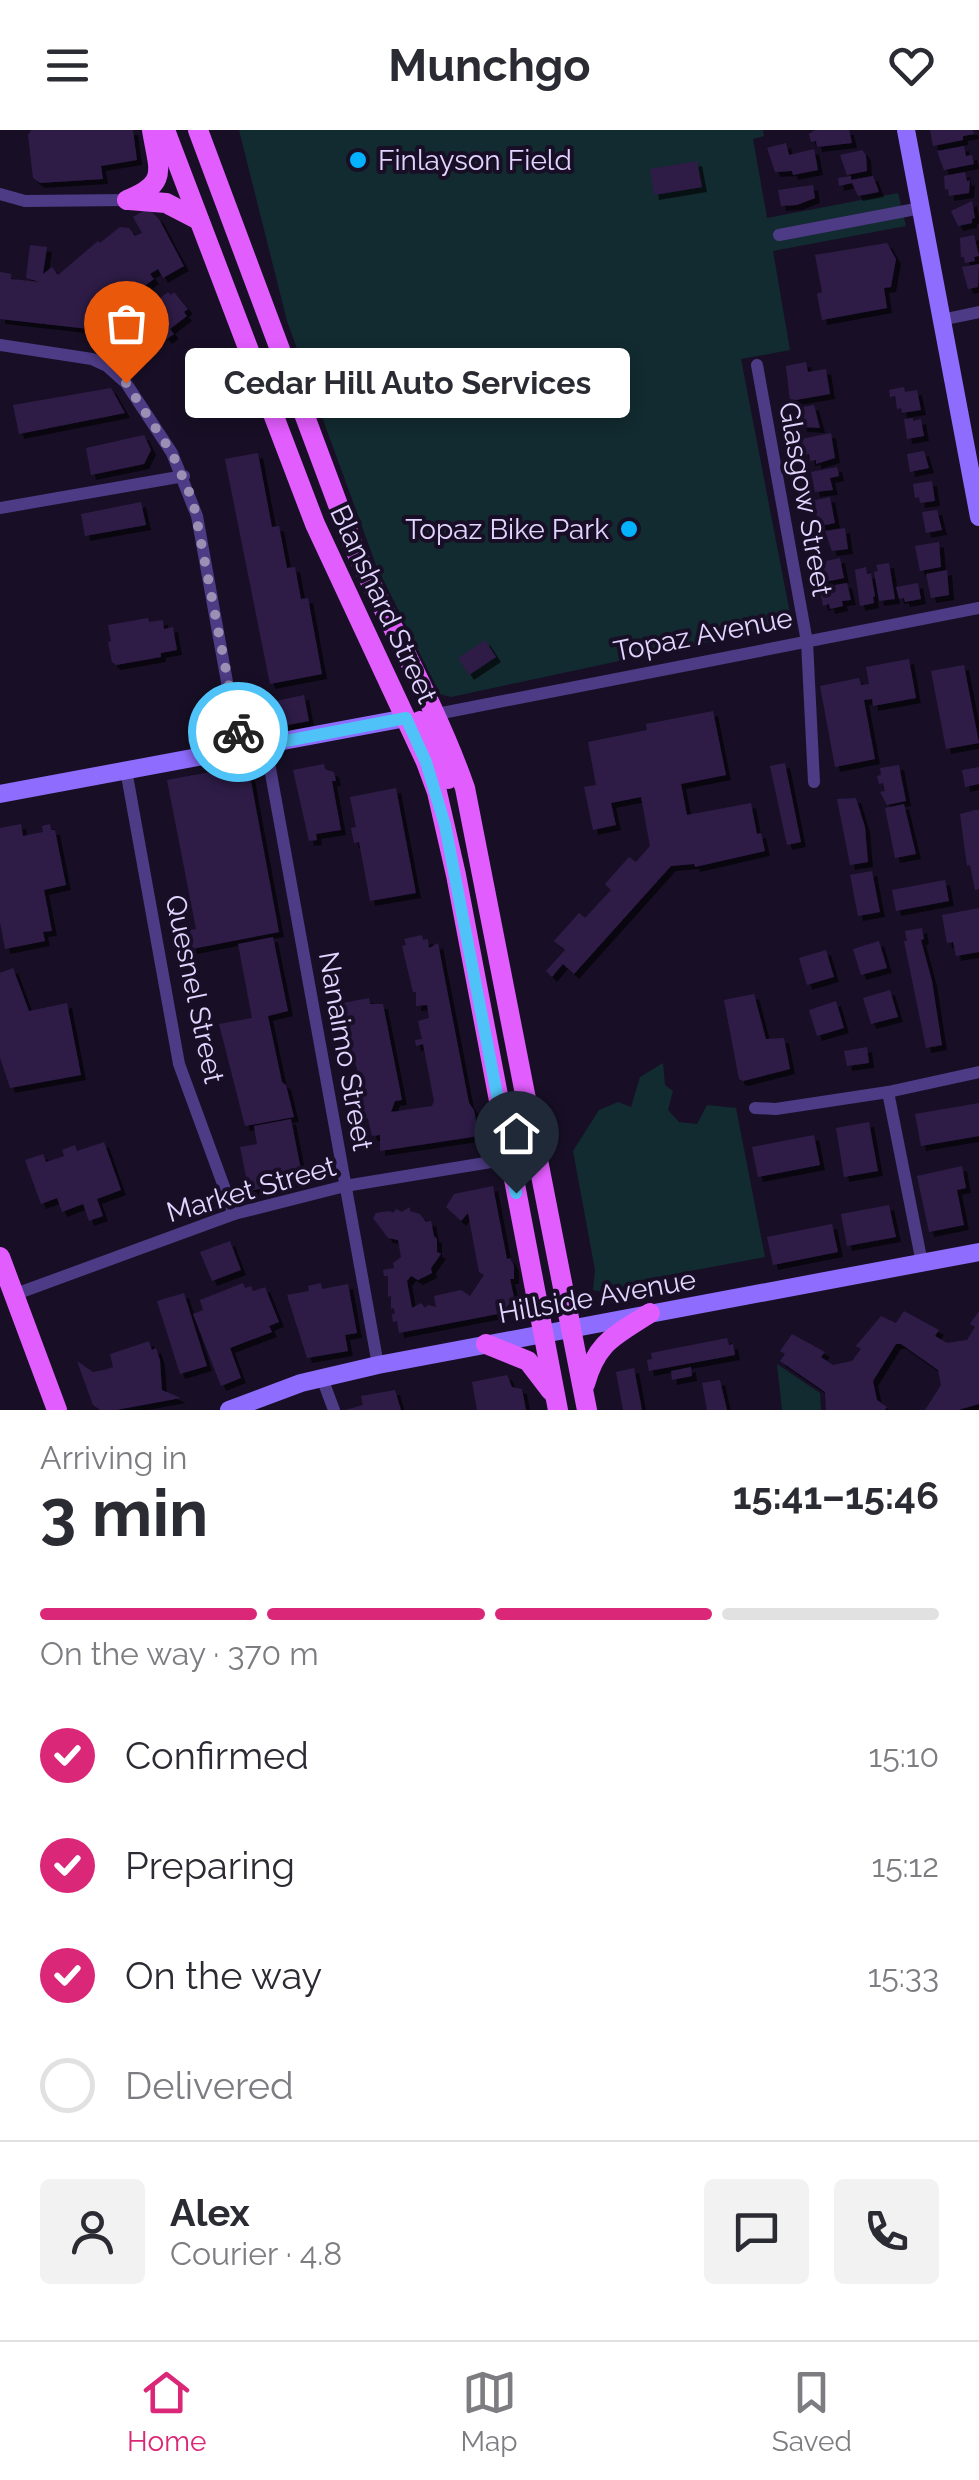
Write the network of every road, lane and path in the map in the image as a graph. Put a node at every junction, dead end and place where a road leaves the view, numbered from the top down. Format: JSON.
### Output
{"nodes":[{"id":1,"x":152,"y":130,"type":"edge"},
{"id":2,"x":165,"y":130,"type":"edge"},
{"id":3,"x":198,"y":130,"type":"edge"},
{"id":4,"x":906,"y":130,"type":"edge"},
{"id":5,"x":0,"y":194,"type":"edge"},
{"id":6,"x":127,"y":200,"type":"junction"},
{"id":7,"x":920,"y":208,"type":"junction"},
{"id":8,"x":199,"y":220,"type":"junction"},
{"id":9,"x":779,"y":235,"type":"dead end"},
{"id":10,"x":979,"y":312,"type":"edge"},
{"id":11,"x":941,"y":320,"type":"junction"},
{"id":12,"x":0,"y":345,"type":"edge"},
{"id":13,"x":757,"y":365,"type":"dead end"},
{"id":14,"x":184,"y":476,"type":"junction"},
{"id":15,"x":0,"y":508,"type":"edge"},
{"id":16,"x":979,"y":517,"type":"edge"},
{"id":17,"x":979,"y":608,"type":"edge"},
{"id":18,"x":807,"y":642,"type":"junction"},
{"id":19,"x":437,"y":714,"type":"junction"},
{"id":20,"x":406,"y":718,"type":"junction"},
{"id":21,"x":266,"y":746,"type":"junction"},
{"id":22,"x":244,"y":749,"type":"junction"},
{"id":23,"x":126,"y":770,"type":"junction"},
{"id":24,"x":814,"y":782,"type":"dead end"},
{"id":25,"x":0,"y":794,"type":"edge"},
{"id":26,"x":483,"y":870,"type":"junction"},
{"id":27,"x":979,"y":1072,"type":"edge"},
{"id":28,"x":888,"y":1092,"type":"junction"},
{"id":29,"x":755,"y":1108,"type":"dead end"},
{"id":30,"x":510,"y":1159,"type":"junction"},
{"id":31,"x":345,"y":1186,"type":"junction"},
{"id":32,"x":234,"y":1214,"type":"junction"},
{"id":33,"x":979,"y":1252,"type":"edge"},
{"id":34,"x":0,"y":1257,"type":"edge"},
{"id":35,"x":922,"y":1263,"type":"junction"},
{"id":36,"x":13,"y":1295,"type":"junction"},
{"id":37,"x":650,"y":1313,"type":"junction"},
{"id":38,"x":572,"y":1328,"type":"junction"},
{"id":39,"x":543,"y":1333,"type":"junction"},
{"id":40,"x":486,"y":1344,"type":"junction"},
{"id":41,"x":378,"y":1366,"type":"junction"},
{"id":42,"x":322,"y":1378,"type":"junction"},
{"id":43,"x":585,"y":1400,"type":"edge"},
{"id":44,"x":558,"y":1407,"type":"edge"},
{"id":45,"x":57,"y":1410,"type":"edge"},
{"id":46,"x":229,"y":1410,"type":"edge"},
{"id":47,"x":334,"y":1410,"type":"edge"}],
"edges":[{"from":1,"to":6,"type":"main road"},
{"from":2,"to":8,"type":"main road","name":"Blanshard Street"},
{"from":3,"to":19,"type":"main road","name":"Blanshard Street"},
{"from":4,"to":7,"type":"main road"},
{"from":5,"to":6,"type":"street"},
{"from":6,"to":8,"type":"main road"},
{"from":7,"to":9,"type":"street"},
{"from":7,"to":11,"type":"main road"},
{"from":8,"to":20,"type":"main road","name":"Blanshard Street"},
{"from":10,"to":11,"type":"street"},
{"from":11,"to":16,"type":"main road"},
{"from":12,"to":14,"type":"street"},
{"from":13,"to":18,"type":"street","name":"Glasgow Street"},
{"from":14,"to":15,"type":"street"},
{"from":14,"to":22,"type":"street"},
{"from":17,"to":18,"type":"street","name":"Topaz Avenue"},
{"from":18,"to":19,"type":"street","name":"Topaz Avenue"},
{"from":18,"to":24,"type":"street","name":"Glasgow Street"},
{"from":19,"to":26,"type":"main road","name":"Blanshard Street"},
{"from":20,"to":21,"type":"main road"},
{"from":20,"to":26,"type":"main road"},
{"from":20,"to":30,"type":"main road","name":"Blanshard Street"},
{"from":21,"to":22,"type":"main road"},
{"from":21,"to":31,"type":"street","name":"Nanaimo Street"},
{"from":22,"to":23,"type":"main road"},
{"from":23,"to":25,"type":"main road"},
{"from":23,"to":32,"type":"street","name":"Quesnel Street"},
{"from":26,"to":38,"type":"main road","name":"Blanshard Street"},
{"from":27,"to":28,"type":"street"},
{"from":28,"to":29,"type":"street"},
{"from":28,"to":35,"type":"street"},
{"from":30,"to":31,"type":"street","name":"Market Street"},
{"from":30,"to":39,"type":"main road","name":"Blanshard Street"},
{"from":31,"to":32,"type":"street","name":"Market Street"},
{"from":31,"to":41,"type":"street","name":"Nanaimo Street"},
{"from":32,"to":36,"type":"street","name":"Market Street"},
{"from":33,"to":35,"type":"main road","name":"Hillside Avenue"},
{"from":34,"to":36,"type":"main road"},
{"from":35,"to":37,"type":"main road","name":"Hillside Avenue"},
{"from":36,"to":45,"type":"main road"},
{"from":37,"to":38,"type":"main road","name":"Hillside Avenue"},
{"from":37,"to":43,"type":"main road"},
{"from":38,"to":39,"type":"main road","name":"Hillside Avenue"},
{"from":38,"to":43,"type":"main road","name":"Blanshard Street"},
{"from":39,"to":40,"type":"main road","name":"Hillside Avenue"},
{"from":39,"to":44,"type":"main road","name":"Blanshard Street"},
{"from":40,"to":41,"type":"main road","name":"Hillside Avenue"},
{"from":40,"to":44,"type":"main road"},
{"from":41,"to":42,"type":"main road","name":"Hillside Avenue"},
{"from":42,"to":46,"type":"main road","name":"Hillside Avenue"},
{"from":42,"to":47,"type":"street"}]}
